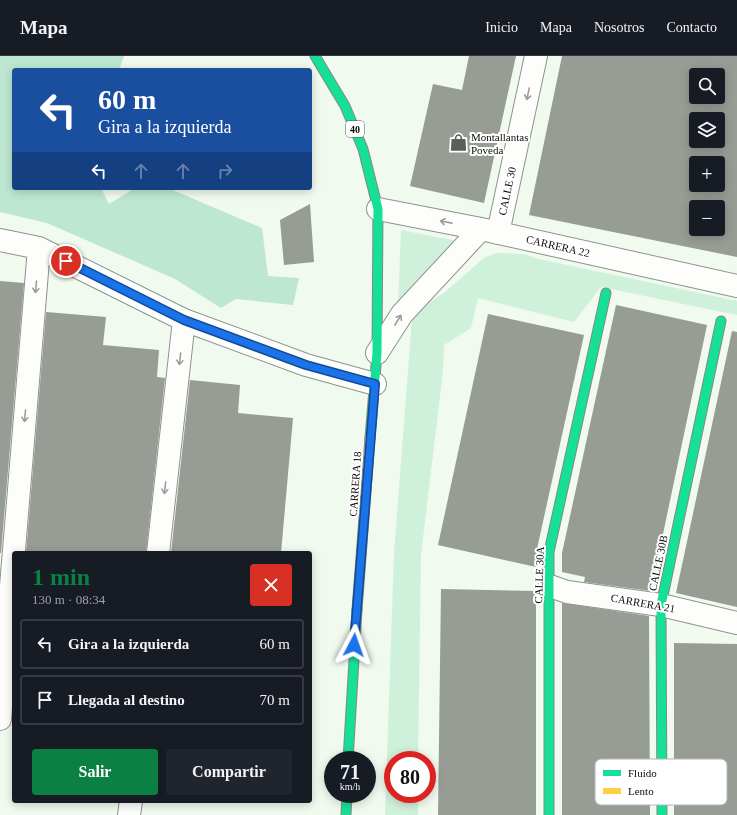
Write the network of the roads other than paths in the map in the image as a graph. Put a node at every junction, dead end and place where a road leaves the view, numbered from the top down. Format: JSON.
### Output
{"nodes":[{"id":1,"x":315,"y":56,"type":"edge"},
{"id":2,"x":536,"y":56,"type":"edge"},
{"id":3,"x":378,"y":209,"type":"junction"},
{"id":4,"x":490,"y":231,"type":"junction"},
{"id":5,"x":0,"y":240,"type":"edge"},
{"id":6,"x":39,"y":248,"type":"junction"},
{"id":7,"x":737,"y":286,"type":"edge"},
{"id":8,"x":606,"y":293,"type":"dead end"},
{"id":9,"x":184,"y":320,"type":"junction"},
{"id":10,"x":721,"y":321,"type":"dead end"},
{"id":11,"x":377,"y":353,"type":"junction"},
{"id":12,"x":375,"y":384,"type":"junction"},
{"id":13,"x":14,"y":551,"type":"edge"},
{"id":14,"x":158,"y":551,"type":"edge"},
{"id":15,"x":12,"y":573,"type":"edge"},
{"id":16,"x":550,"y":586,"type":"junction"},
{"id":17,"x":661,"y":605,"type":"junction"},
{"id":18,"x":737,"y":623,"type":"edge"},
{"id":19,"x":0,"y":718,"type":"edge"},
{"id":20,"x":348,"y":751,"type":"edge"},
{"id":21,"x":662,"y":759,"type":"edge"},
{"id":22,"x":131,"y":803,"type":"edge"},
{"id":23,"x":347,"y":803,"type":"edge"},
{"id":24,"x":662,"y":805,"type":"edge"},
{"id":25,"x":129,"y":815,"type":"edge"},
{"id":26,"x":346,"y":815,"type":"edge"},
{"id":27,"x":549,"y":815,"type":"edge"},
{"id":28,"x":662,"y":815,"type":"edge"}],
"edges":[{"from":1,"to":3,"type":"main road","number":"40"},
{"from":2,"to":4,"type":"street","name":"CALLE 30","one_way":true},
{"from":4,"to":3,"type":"street","name":"CARRERA 22","one_way":true},
{"from":3,"to":11,"type":"main road","name":"CARRERA 18","number":"40"},
{"from":4,"to":7,"type":"street","name":"CARRERA 22"},
{"from":11,"to":4,"type":"street","one_way":true},
{"from":5,"to":6,"type":"street"},
{"from":6,"to":9,"type":"street"},
{"from":6,"to":13,"type":"street","one_way":true},
{"from":8,"to":16,"type":"main road","name":"CALLE 30A"},
{"from":9,"to":12,"type":"street"},
{"from":9,"to":14,"type":"street","one_way":true},
{"from":10,"to":17,"type":"main road","name":"CALLE 30B"},
{"from":11,"to":12,"type":"main road","name":"CARRERA 18","number":"40"},
{"from":12,"to":20,"type":"main road","name":"CARRERA 18","number":"40"},
{"from":15,"to":19,"type":"street","one_way":true},
{"from":16,"to":17,"type":"street","name":"CARRERA 21"},
{"from":16,"to":27,"type":"main road","name":"CALLE 30A"},
{"from":17,"to":18,"type":"street","name":"CARRERA 21"},
{"from":17,"to":21,"type":"main road","name":"CALLE 30B"},
{"from":22,"to":25,"type":"street"},
{"from":23,"to":26,"type":"main road"},
{"from":24,"to":28,"type":"main road","name":"CALLE 30B"}]}
